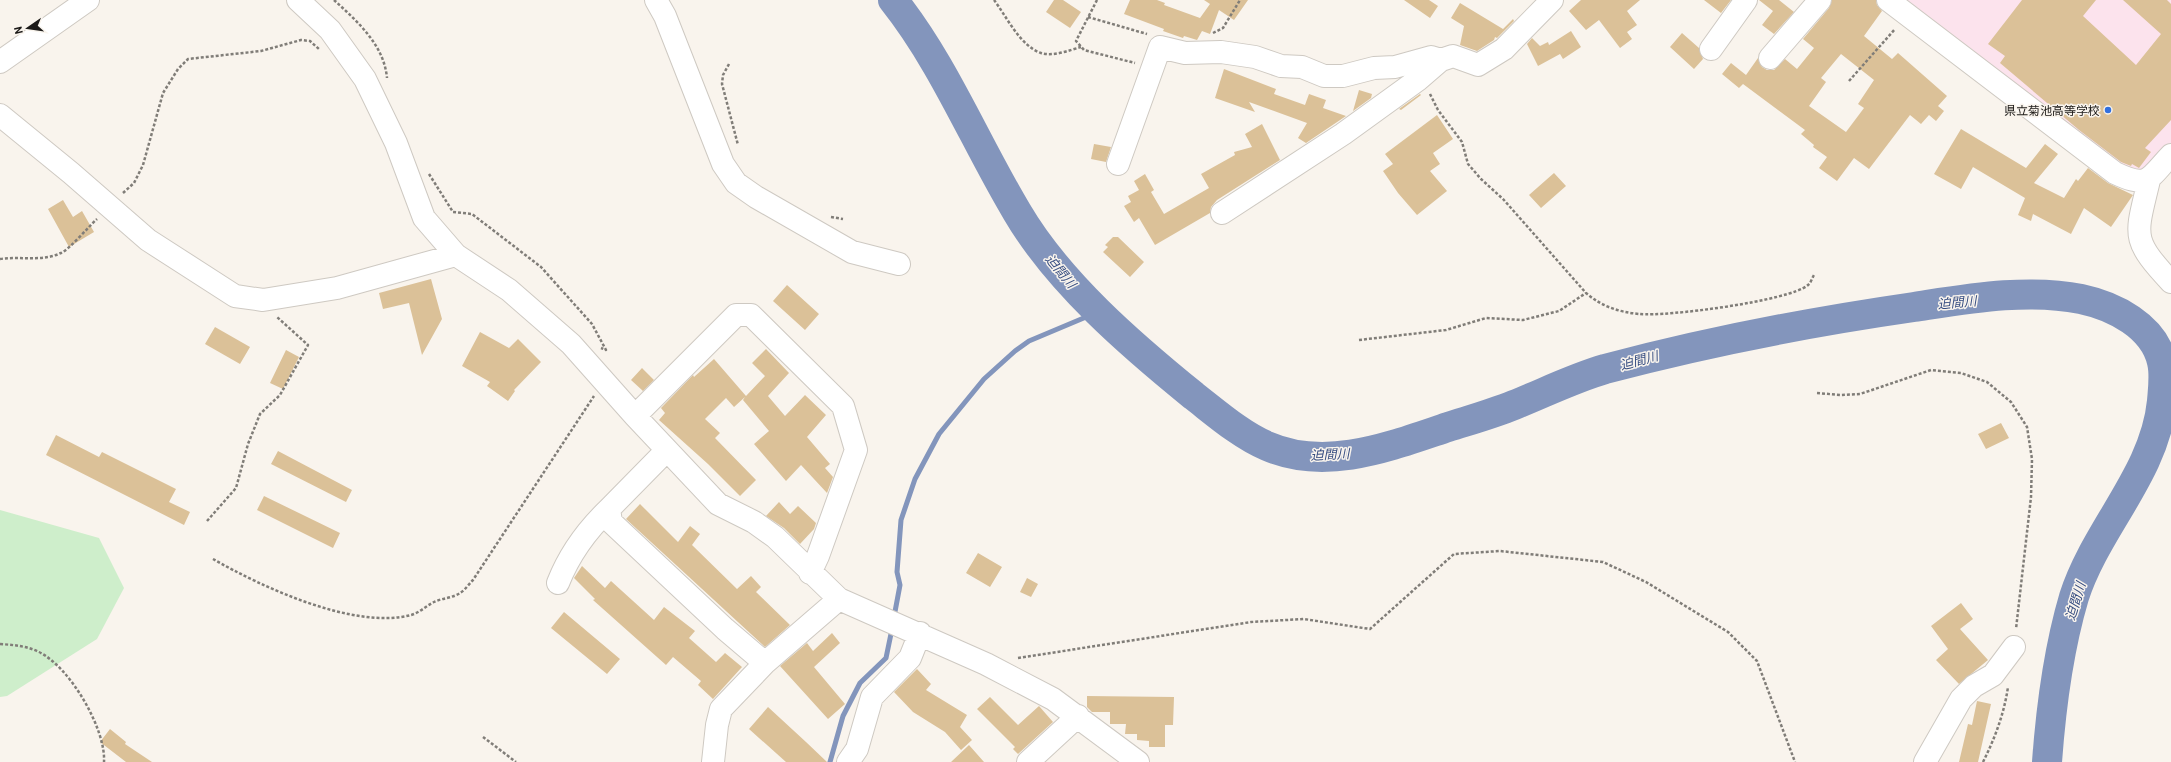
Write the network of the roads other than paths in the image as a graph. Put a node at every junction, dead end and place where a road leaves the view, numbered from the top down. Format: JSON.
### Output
{"nodes":[{"id":1,"x":88,"y":0,"type":"edge"},
{"id":2,"x":298,"y":0,"type":"edge"},
{"id":3,"x":656,"y":0,"type":"edge"},
{"id":4,"x":1552,"y":0,"type":"edge"},
{"id":5,"x":1746,"y":0,"type":"edge"},
{"id":6,"x":1820,"y":0,"type":"edge"},
{"id":7,"x":1888,"y":0,"type":"edge"},
{"id":8,"x":1711,"y":49,"type":"dead end"},
{"id":9,"x":1770,"y":58,"type":"dead end"},
{"id":10,"x":1441,"y":60,"type":"junction"},
{"id":11,"x":0,"y":62,"type":"edge"},
{"id":12,"x":0,"y":116,"type":"edge"},
{"id":13,"x":1118,"y":164,"type":"dead end"},
{"id":14,"x":2163,"y":169,"type":"edge"},
{"id":15,"x":1222,"y":212,"type":"dead end"},
{"id":16,"x":456,"y":255,"type":"junction"},
{"id":17,"x":900,"y":264,"type":"dead end"},
{"id":18,"x":2171,"y":282,"type":"edge"},
{"id":19,"x":635,"y":416,"type":"junction"},
{"id":20,"x":667,"y":450,"type":"junction"},
{"id":21,"x":609,"y":510,"type":"junction"},
{"id":22,"x":810,"y":573,"type":"junction"},
{"id":23,"x":558,"y":583,"type":"dead end"},
{"id":24,"x":840,"y":599,"type":"junction"},
{"id":25,"x":920,"y":633,"type":"junction"},
{"id":26,"x":2014,"y":647,"type":"road end"},
{"id":27,"x":765,"y":663,"type":"junction"},
{"id":28,"x":1078,"y":716,"type":"junction"},
{"id":29,"x":713,"y":762,"type":"edge"},
{"id":30,"x":848,"y":762,"type":"edge"},
{"id":31,"x":1028,"y":762,"type":"edge"},
{"id":32,"x":1138,"y":762,"type":"edge"},
{"id":33,"x":1925,"y":762,"type":"edge"}],
"edges":[{"from":1,"to":11,"type":"street"},
{"from":2,"to":16,"type":"street"},
{"from":3,"to":17,"type":"street"},
{"from":4,"to":10,"type":"street"},
{"from":5,"to":8,"type":"street"},
{"from":6,"to":9,"type":"street"},
{"from":7,"to":14,"type":"street"},
{"from":10,"to":13,"type":"street"},
{"from":10,"to":15,"type":"street"},
{"from":12,"to":16,"type":"street"},
{"from":14,"to":18,"type":"street"},
{"from":16,"to":19,"type":"street"},
{"from":19,"to":20,"type":"street"},
{"from":19,"to":22,"type":"street"},
{"from":20,"to":21,"type":"street"},
{"from":20,"to":22,"type":"street"},
{"from":21,"to":23,"type":"street"},
{"from":21,"to":27,"type":"street"},
{"from":22,"to":24,"type":"street"},
{"from":24,"to":25,"type":"street"},
{"from":24,"to":27,"type":"street"},
{"from":25,"to":28,"type":"street"},
{"from":25,"to":30,"type":"street"},
{"from":26,"to":33,"type":"street"},
{"from":27,"to":29,"type":"street"},
{"from":28,"to":31,"type":"street"},
{"from":28,"to":32,"type":"street"}]}
